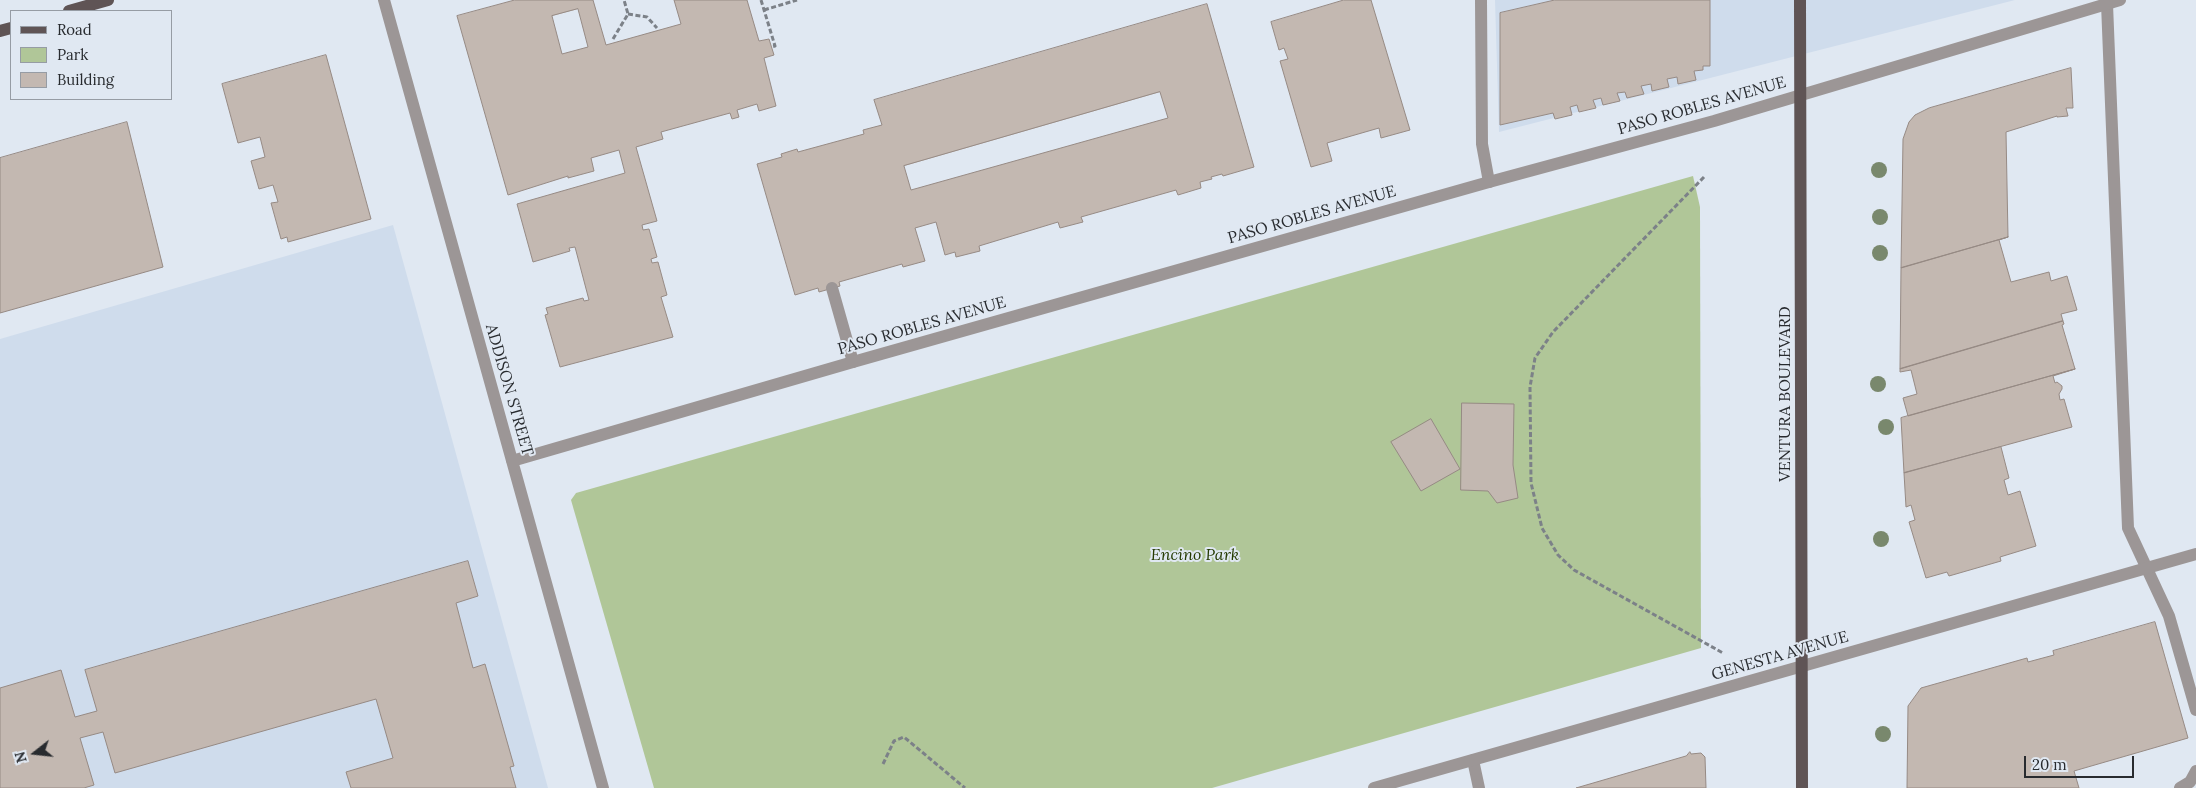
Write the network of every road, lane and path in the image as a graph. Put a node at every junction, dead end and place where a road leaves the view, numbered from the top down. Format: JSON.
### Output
{"nodes":[{"id":1,"x":108,"y":0,"type":"edge"},
{"id":2,"x":384,"y":0,"type":"edge"},
{"id":3,"x":624,"y":0,"type":"edge"},
{"id":4,"x":761,"y":0,"type":"edge"},
{"id":5,"x":798,"y":0,"type":"edge"},
{"id":6,"x":1481,"y":0,"type":"edge"},
{"id":7,"x":1800,"y":0,"type":"edge"},
{"id":8,"x":2120,"y":0,"type":"edge"},
{"id":9,"x":2107,"y":4,"type":"junction"},
{"id":10,"x":73,"y":10,"type":"edge"},
{"id":11,"x":764,"y":10,"type":"junction"},
{"id":12,"x":628,"y":14,"type":"junction"},
{"id":13,"x":656,"y":28,"type":"dead end"},
{"id":14,"x":613,"y":39,"type":"dead end"},
{"id":15,"x":771,"y":47,"type":"dead end"},
{"id":16,"x":1802,"y":94,"type":"junction"},
{"id":17,"x":1704,"y":178,"type":"dead end"},
{"id":18,"x":1489,"y":182,"type":"junction"},
{"id":19,"x":832,"y":288,"type":"dead end"},
{"id":20,"x":853,"y":362,"type":"junction"},
{"id":21,"x":512,"y":461,"type":"junction"},
{"id":22,"x":2196,"y":554,"type":"edge"},
{"id":23,"x":2145,"y":569,"type":"junction"},
{"id":24,"x":1723,"y":653,"type":"dead end"},
{"id":25,"x":1801,"y":666,"type":"junction"},
{"id":26,"x":2196,"y":710,"type":"edge"},
{"id":27,"x":1473,"y":760,"type":"junction"},
{"id":28,"x":883,"y":764,"type":"dead end"},
{"id":29,"x":2196,"y":771,"type":"edge"},
{"id":30,"x":603,"y":788,"type":"edge"},
{"id":31,"x":965,"y":788,"type":"edge"},
{"id":32,"x":1374,"y":788,"type":"edge"},
{"id":33,"x":1479,"y":788,"type":"edge"},
{"id":34,"x":1802,"y":788,"type":"edge"},
{"id":35,"x":2180,"y":788,"type":"edge"}],
"edges":[{"from":1,"to":10,"type":"main road"},
{"from":2,"to":21,"type":"street","name":"ADDISON STREET"},
{"from":3,"to":12,"type":"path"},
{"from":4,"to":11,"type":"path"},
{"from":5,"to":11,"type":"path"},
{"from":6,"to":18,"type":"street"},
{"from":7,"to":16,"type":"main road","name":"VENTURA BOULEVARD"},
{"from":8,"to":9,"type":"street","name":"PASO ROBLES AVENUE"},
{"from":9,"to":16,"type":"street","name":"PASO ROBLES AVENUE"},
{"from":9,"to":23,"type":"street"},
{"from":11,"to":15,"type":"path"},
{"from":12,"to":13,"type":"path"},
{"from":12,"to":14,"type":"path"},
{"from":16,"to":18,"type":"street","name":"PASO ROBLES AVENUE"},
{"from":16,"to":25,"type":"main road","name":"VENTURA BOULEVARD"},
{"from":17,"to":24,"type":"path"},
{"from":18,"to":20,"type":"street","name":"PASO ROBLES AVENUE"},
{"from":19,"to":20,"type":"street"},
{"from":20,"to":21,"type":"street","name":"PASO ROBLES AVENUE"},
{"from":21,"to":30,"type":"street","name":"ADDISON STREET"},
{"from":22,"to":23,"type":"street","name":"GENESTA AVENUE"},
{"from":23,"to":25,"type":"street","name":"GENESTA AVENUE"},
{"from":23,"to":26,"type":"street"},
{"from":25,"to":27,"type":"street","name":"GENESTA AVENUE"},
{"from":25,"to":34,"type":"main road","name":"VENTURA BOULEVARD"},
{"from":27,"to":32,"type":"street","name":"GENESTA AVENUE"},
{"from":27,"to":33,"type":"street"},
{"from":28,"to":31,"type":"path"},
{"from":29,"to":35,"type":"street"}]}
